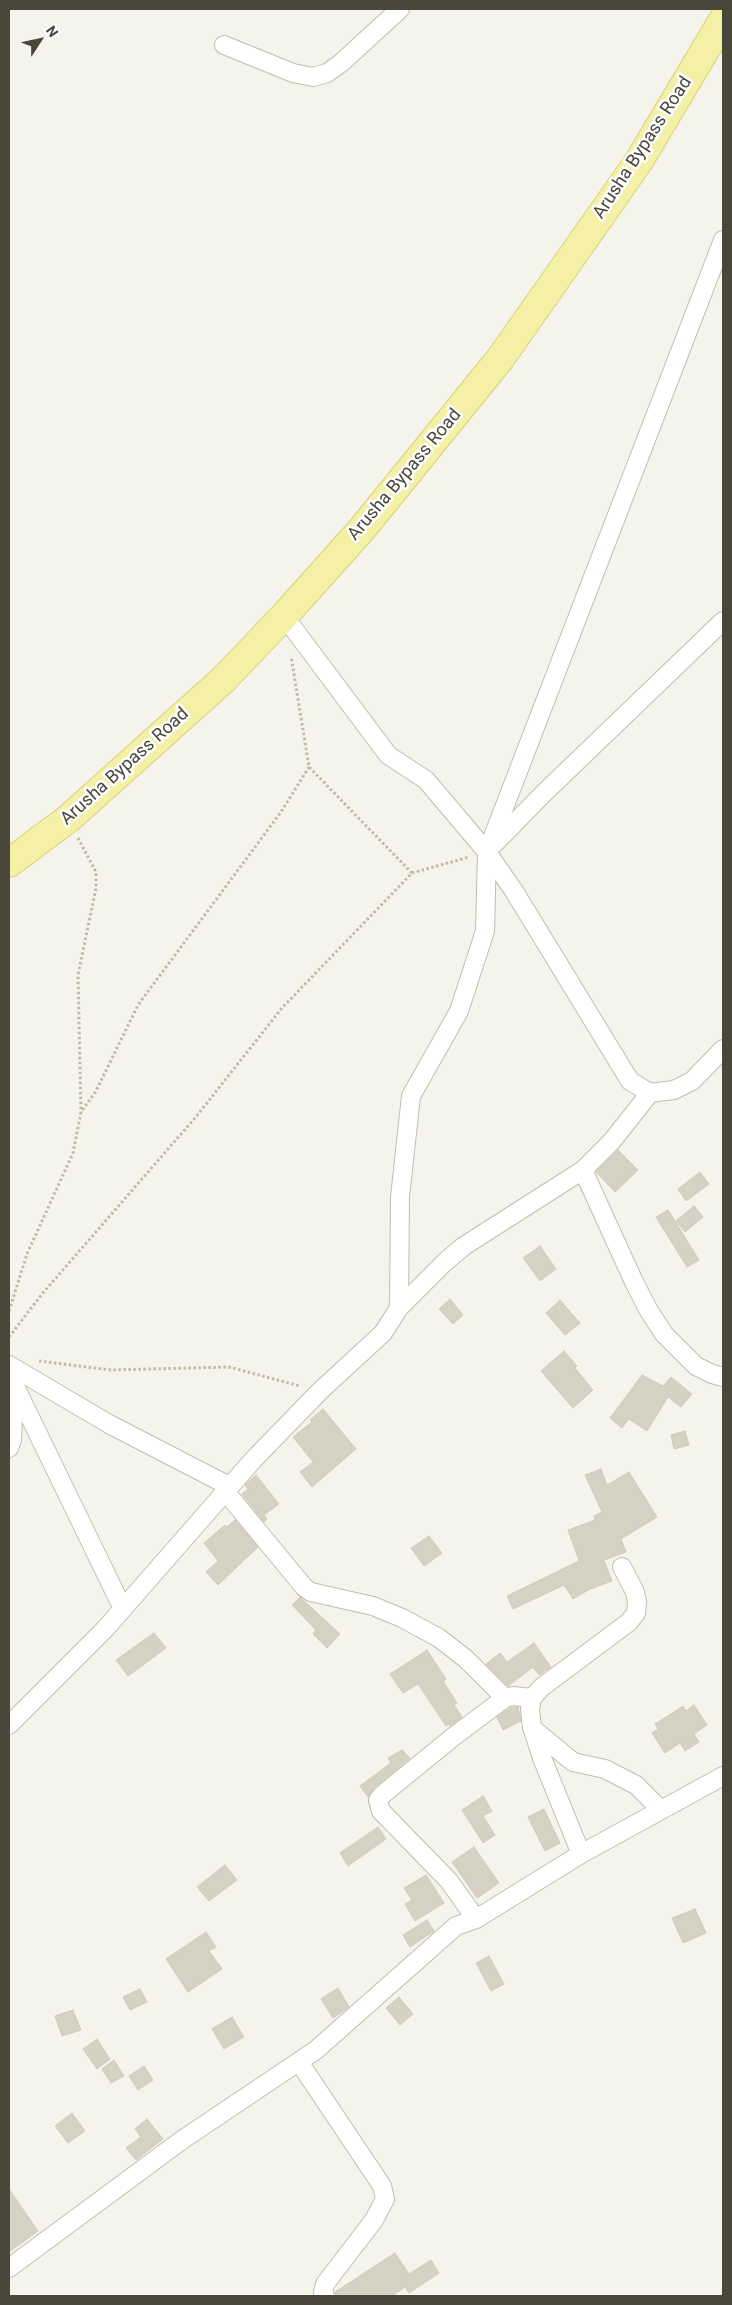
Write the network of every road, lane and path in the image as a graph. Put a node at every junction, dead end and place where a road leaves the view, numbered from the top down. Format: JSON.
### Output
{"nodes":[{"id":1,"x":400,"y":9,"type":"edge"},
{"id":2,"x":723,"y":20,"type":"edge"},
{"id":3,"x":224,"y":45,"type":"dead end"},
{"id":4,"x":723,"y":240,"type":"edge"},
{"id":5,"x":284,"y":616,"type":"junction"},
{"id":6,"x":723,"y":621,"type":"edge"},
{"id":7,"x":290,"y":654,"type":"dead end"},
{"id":8,"x":309,"y":767,"type":"junction"},
{"id":9,"x":68,"y":819,"type":"junction"},
{"id":10,"x":487,"y":852,"type":"junction"},
{"id":11,"x":9,"y":863,"type":"edge"},
{"id":12,"x":412,"y":873,"type":"junction"},
{"id":13,"x":723,"y":1048,"type":"edge"},
{"id":14,"x":650,"y":1093,"type":"junction"},
{"id":15,"x":81,"y":1112,"type":"junction"},
{"id":16,"x":583,"y":1170,"type":"junction"},
{"id":17,"x":400,"y":1308,"type":"junction"},
{"id":18,"x":9,"y":1311,"type":"edge"},
{"id":19,"x":9,"y":1337,"type":"edge"},
{"id":20,"x":37,"y":1360,"type":"dead end"},
{"id":21,"x":9,"y":1365,"type":"edge"},
{"id":22,"x":9,"y":1374,"type":"edge"},
{"id":23,"x":723,"y":1377,"type":"edge"},
{"id":24,"x":9,"y":1380,"type":"edge"},
{"id":25,"x":320,"y":1391,"type":"junction"},
{"id":26,"x":9,"y":1448,"type":"edge"},
{"id":27,"x":227,"y":1489,"type":"junction"},
{"id":28,"x":622,"y":1567,"type":"dead end"},
{"id":29,"x":123,"y":1609,"type":"junction"},
{"id":30,"x":505,"y":1698,"type":"junction"},
{"id":31,"x":532,"y":1698,"type":"junction"},
{"id":32,"x":9,"y":1725,"type":"edge"},
{"id":33,"x":532,"y":1727,"type":"junction"},
{"id":34,"x":723,"y":1776,"type":"edge"},
{"id":35,"x":661,"y":1810,"type":"junction"},
{"id":36,"x":581,"y":1854,"type":"junction"},
{"id":37,"x":476,"y":1919,"type":"junction"},
{"id":38,"x":298,"y":2062,"type":"junction"},
{"id":39,"x":9,"y":2268,"type":"edge"},
{"id":40,"x":325,"y":2296,"type":"edge"}],
"edges":[{"from":1,"to":3,"type":"street"},
{"from":2,"to":5,"type":"main road","name":"Arusha Bypass Road"},
{"from":4,"to":10,"type":"street"},
{"from":5,"to":9,"type":"main road","name":"Arusha Bypass Road"},
{"from":5,"to":10,"type":"street"},
{"from":6,"to":10,"type":"street"},
{"from":7,"to":8,"type":"path"},
{"from":8,"to":12,"type":"path"},
{"from":8,"to":15,"type":"path"},
{"from":9,"to":11,"type":"main road","name":"Arusha Bypass Road"},
{"from":9,"to":15,"type":"path"},
{"from":10,"to":12,"type":"path"},
{"from":10,"to":14,"type":"street"},
{"from":10,"to":17,"type":"street"},
{"from":12,"to":19,"type":"path"},
{"from":13,"to":14,"type":"street"},
{"from":14,"to":16,"type":"street"},
{"from":15,"to":18,"type":"path"},
{"from":16,"to":17,"type":"street"},
{"from":16,"to":23,"type":"street"},
{"from":17,"to":25,"type":"street"},
{"from":20,"to":25,"type":"path"},
{"from":21,"to":27,"type":"street"},
{"from":22,"to":29,"type":"street"},
{"from":24,"to":26,"type":"street"},
{"from":25,"to":27,"type":"street"},
{"from":27,"to":29,"type":"street"},
{"from":27,"to":30,"type":"street"},
{"from":28,"to":31,"type":"street"},
{"from":29,"to":32,"type":"street"},
{"from":30,"to":31,"type":"street"},
{"from":30,"to":37,"type":"street"},
{"from":31,"to":33,"type":"street"},
{"from":33,"to":35,"type":"street"},
{"from":33,"to":36,"type":"street"},
{"from":34,"to":35,"type":"street"},
{"from":35,"to":36,"type":"street"},
{"from":36,"to":37,"type":"street"},
{"from":37,"to":38,"type":"street"},
{"from":38,"to":39,"type":"street"},
{"from":38,"to":40,"type":"street"}]}
